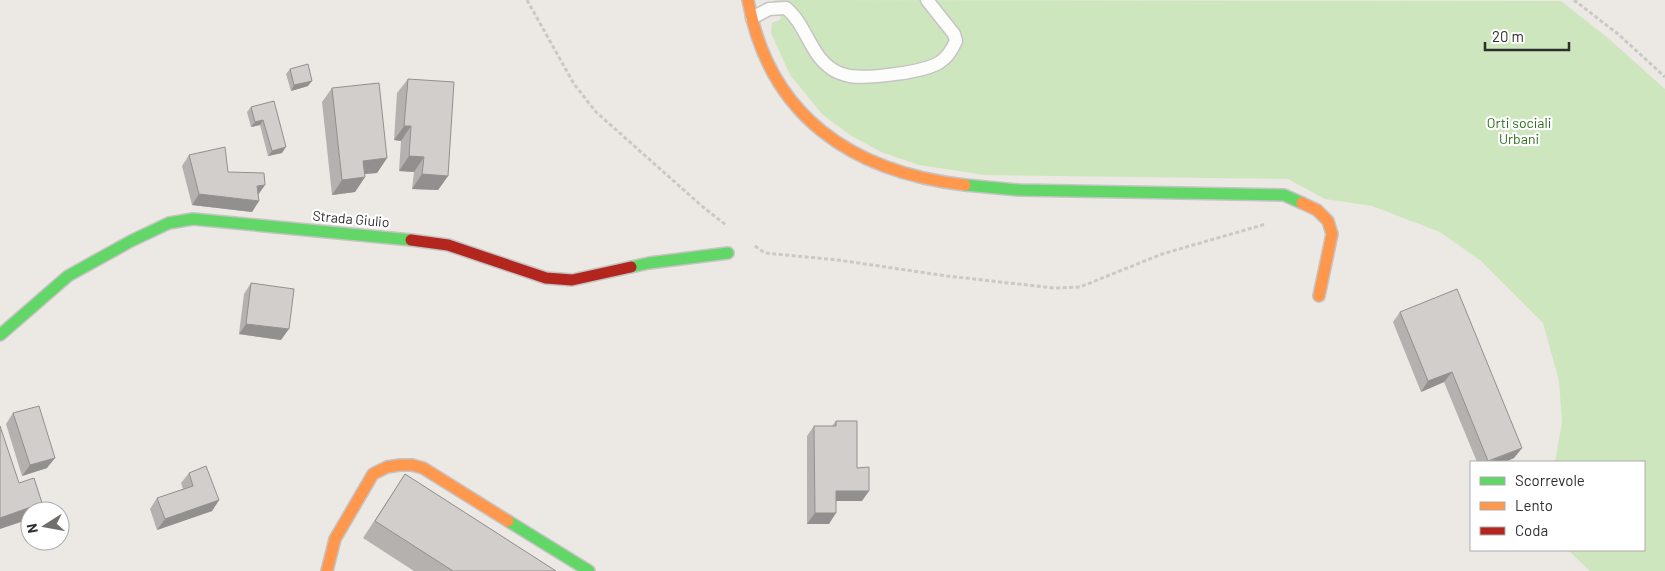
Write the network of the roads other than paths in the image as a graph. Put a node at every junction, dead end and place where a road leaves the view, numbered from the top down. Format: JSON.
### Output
{"nodes":[{"id":1,"x":748,"y":0,"type":"edge"},
{"id":2,"x":927,"y":0,"type":"edge"},
{"id":3,"x":752,"y":18,"type":"junction"},
{"id":4,"x":728,"y":253,"type":"dead end"},
{"id":5,"x":1319,"y":296,"type":"dead end"},
{"id":6,"x":0,"y":335,"type":"edge"},
{"id":7,"x":327,"y":571,"type":"edge"},
{"id":8,"x":588,"y":571,"type":"edge"}],
"edges":[{"from":1,"to":3,"type":"street"},
{"from":2,"to":3,"type":"lane"},
{"from":3,"to":5,"type":"street"},
{"from":4,"to":6,"type":"street","name":"Strada Giulio"},
{"from":7,"to":8,"type":"street"}]}
